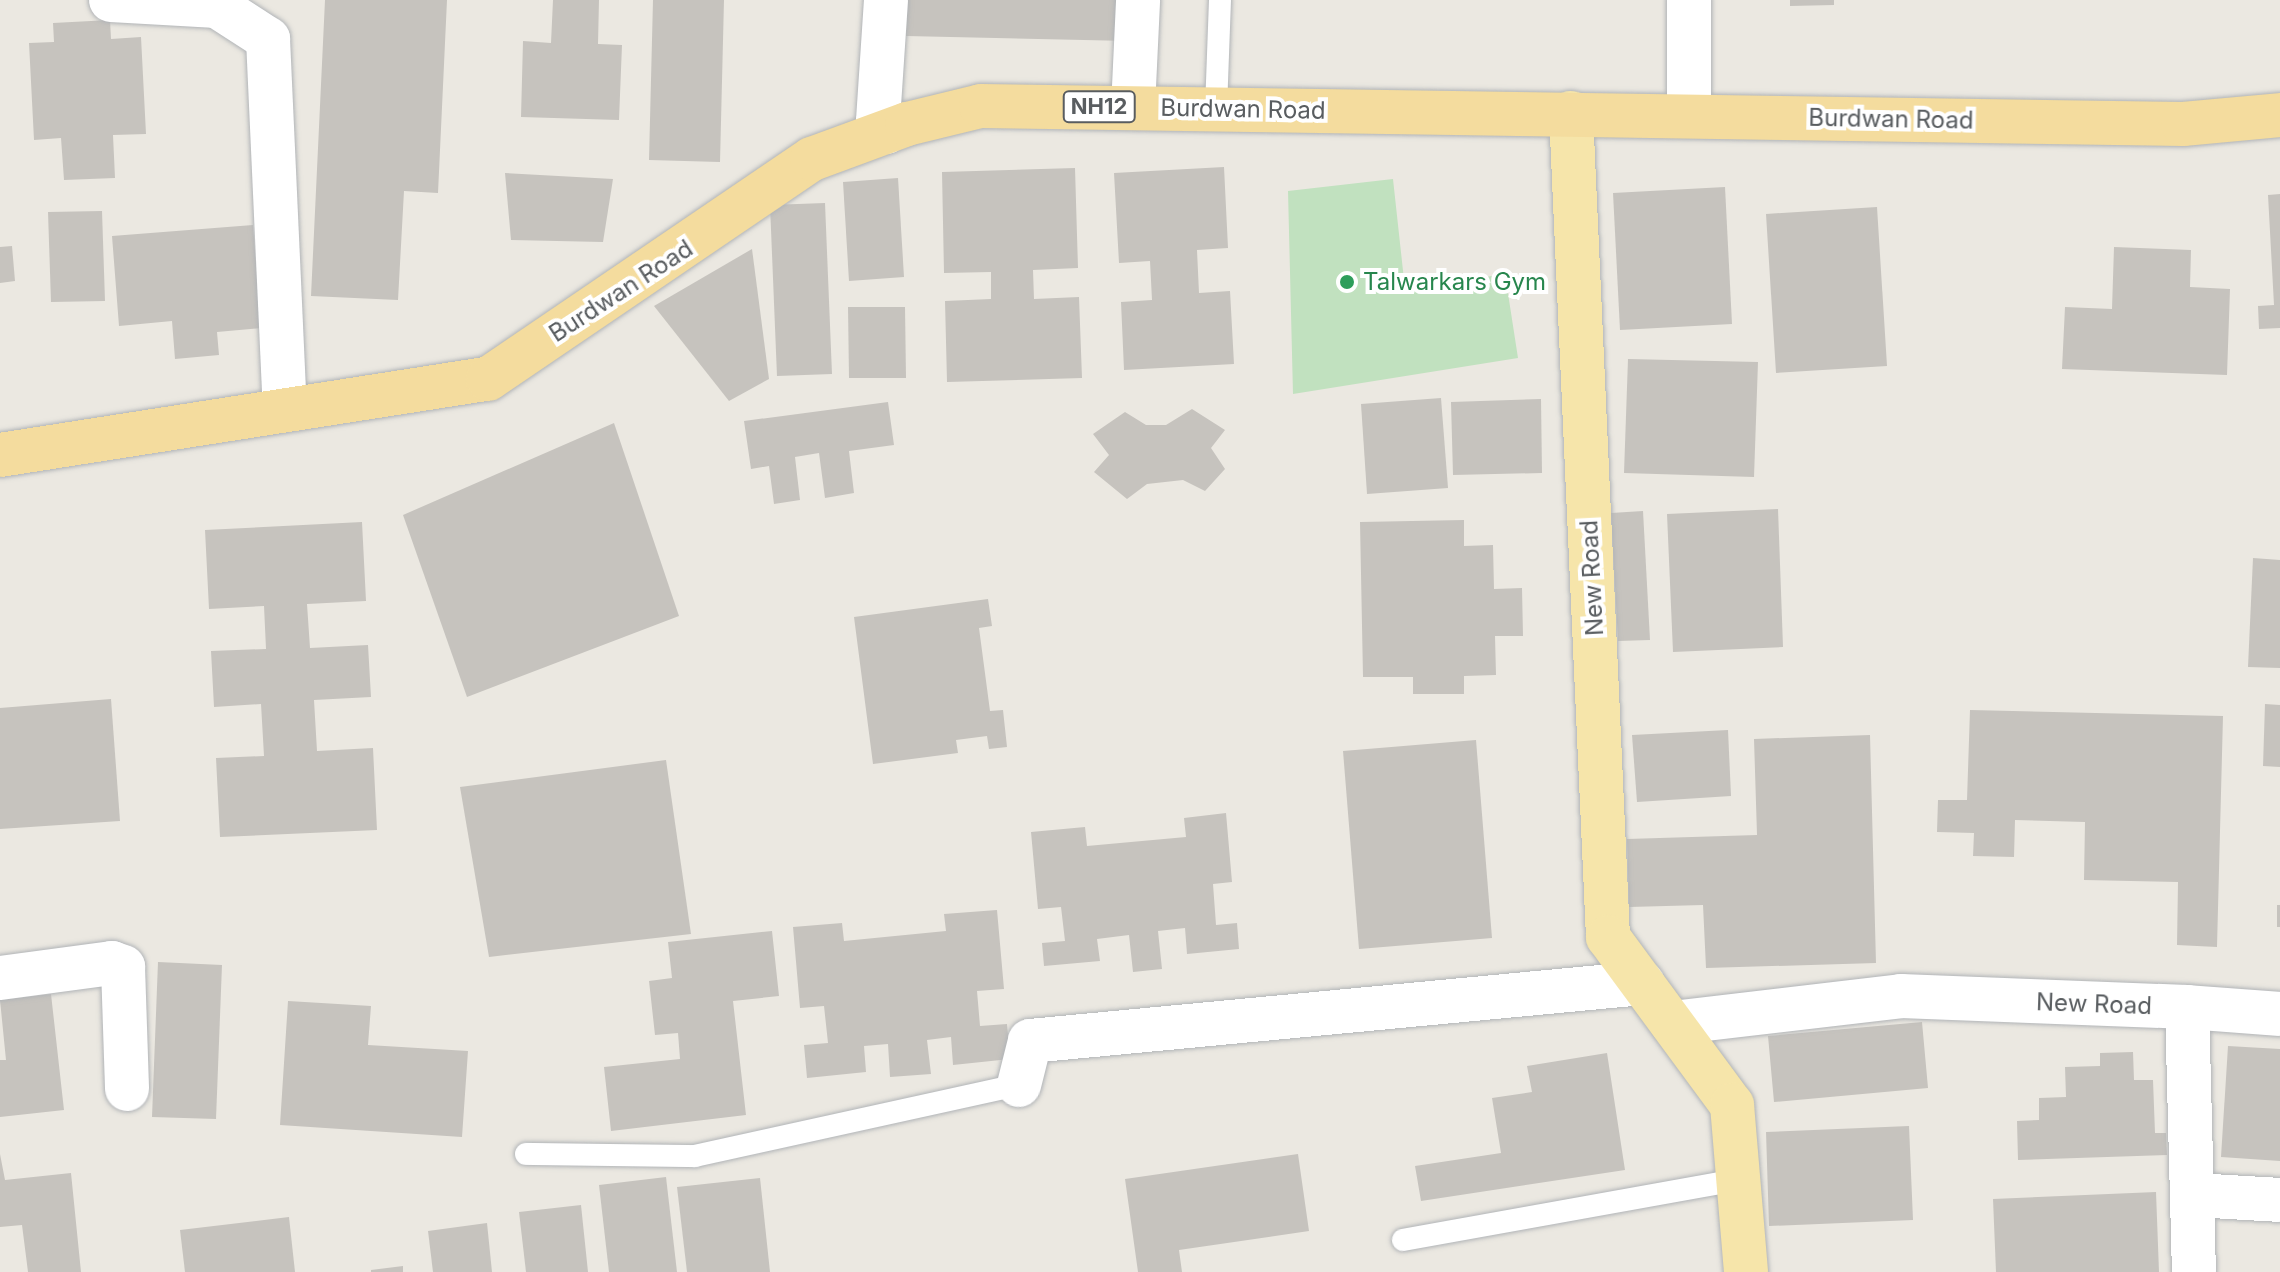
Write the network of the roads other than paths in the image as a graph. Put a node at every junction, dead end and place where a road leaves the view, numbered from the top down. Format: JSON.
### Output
{"nodes":[{"id":1,"x":111,"y":0,"type":"edge"},
{"id":2,"x":886,"y":0,"type":"edge"},
{"id":3,"x":1138,"y":0,"type":"edge"},
{"id":4,"x":1220,"y":0,"type":"edge"},
{"id":5,"x":1689,"y":0,"type":"edge"},
{"id":6,"x":1133,"y":108,"type":"junction"},
{"id":7,"x":1216,"y":109,"type":"junction"},
{"id":8,"x":1571,"y":113,"type":"junction"},
{"id":9,"x":1689,"y":115,"type":"junction"},
{"id":10,"x":2280,"y":115,"type":"edge"},
{"id":11,"x":887,"y":132,"type":"junction"},
{"id":12,"x":285,"y":410,"type":"junction"},
{"id":13,"x":0,"y":455,"type":"edge"},
{"id":14,"x":0,"y":978,"type":"edge"},
{"id":15,"x":1642,"y":983,"type":"junction"},
{"id":16,"x":2187,"y":1007,"type":"junction"},
{"id":17,"x":2280,"y":1014,"type":"edge"},
{"id":18,"x":1672,"y":1023,"type":"junction"},
{"id":19,"x":1019,"y":1085,"type":"joint"},
{"id":20,"x":127,"y":1089,"type":"dead end"},
{"id":21,"x":526,"y":1154,"type":"dead end"},
{"id":22,"x":1738,"y":1180,"type":"junction"},
{"id":23,"x":2194,"y":1195,"type":"junction"},
{"id":24,"x":2280,"y":1200,"type":"edge"},
{"id":25,"x":1403,"y":1240,"type":"dead end"},
{"id":26,"x":1746,"y":1272,"type":"edge"},
{"id":27,"x":2194,"y":1272,"type":"edge"}],
"edges":[{"from":1,"to":12,"type":"street"},
{"from":2,"to":11,"type":"street"},
{"from":3,"to":6,"type":"street"},
{"from":4,"to":7,"type":"lane"},
{"from":5,"to":9,"type":"street"},
{"from":6,"to":7,"type":"highway","name":"Burdwan Road","number":"NH12"},
{"from":6,"to":11,"type":"highway","name":"Burdwan Road","number":"NH12"},
{"from":7,"to":8,"type":"highway","name":"Burdwan Road","number":"NH12"},
{"from":8,"to":9,"type":"highway","name":"Burdwan Road","number":"NH12"},
{"from":8,"to":15,"type":"main road","name":"New Road"},
{"from":9,"to":10,"type":"highway","name":"Burdwan Road","number":"NH12"},
{"from":11,"to":12,"type":"highway","name":"Burdwan Road","number":"NH12"},
{"from":12,"to":13,"type":"highway","name":"Burdwan Road","number":"NH12"},
{"from":14,"to":20,"type":"street"},
{"from":15,"to":18,"type":"main road","name":"New Road"},
{"from":15,"to":19,"type":"street"},
{"from":16,"to":17,"type":"street"},
{"from":16,"to":18,"type":"street","name":"New Road"},
{"from":16,"to":23,"type":"street","name":"New Road"},
{"from":18,"to":22,"type":"main road","name":"New Road"},
{"from":19,"to":21,"type":"lane"},
{"from":22,"to":25,"type":"lane"},
{"from":22,"to":26,"type":"main road","name":"New Road"},
{"from":23,"to":24,"type":"street"},
{"from":23,"to":27,"type":"street","name":"New Road"}]}
